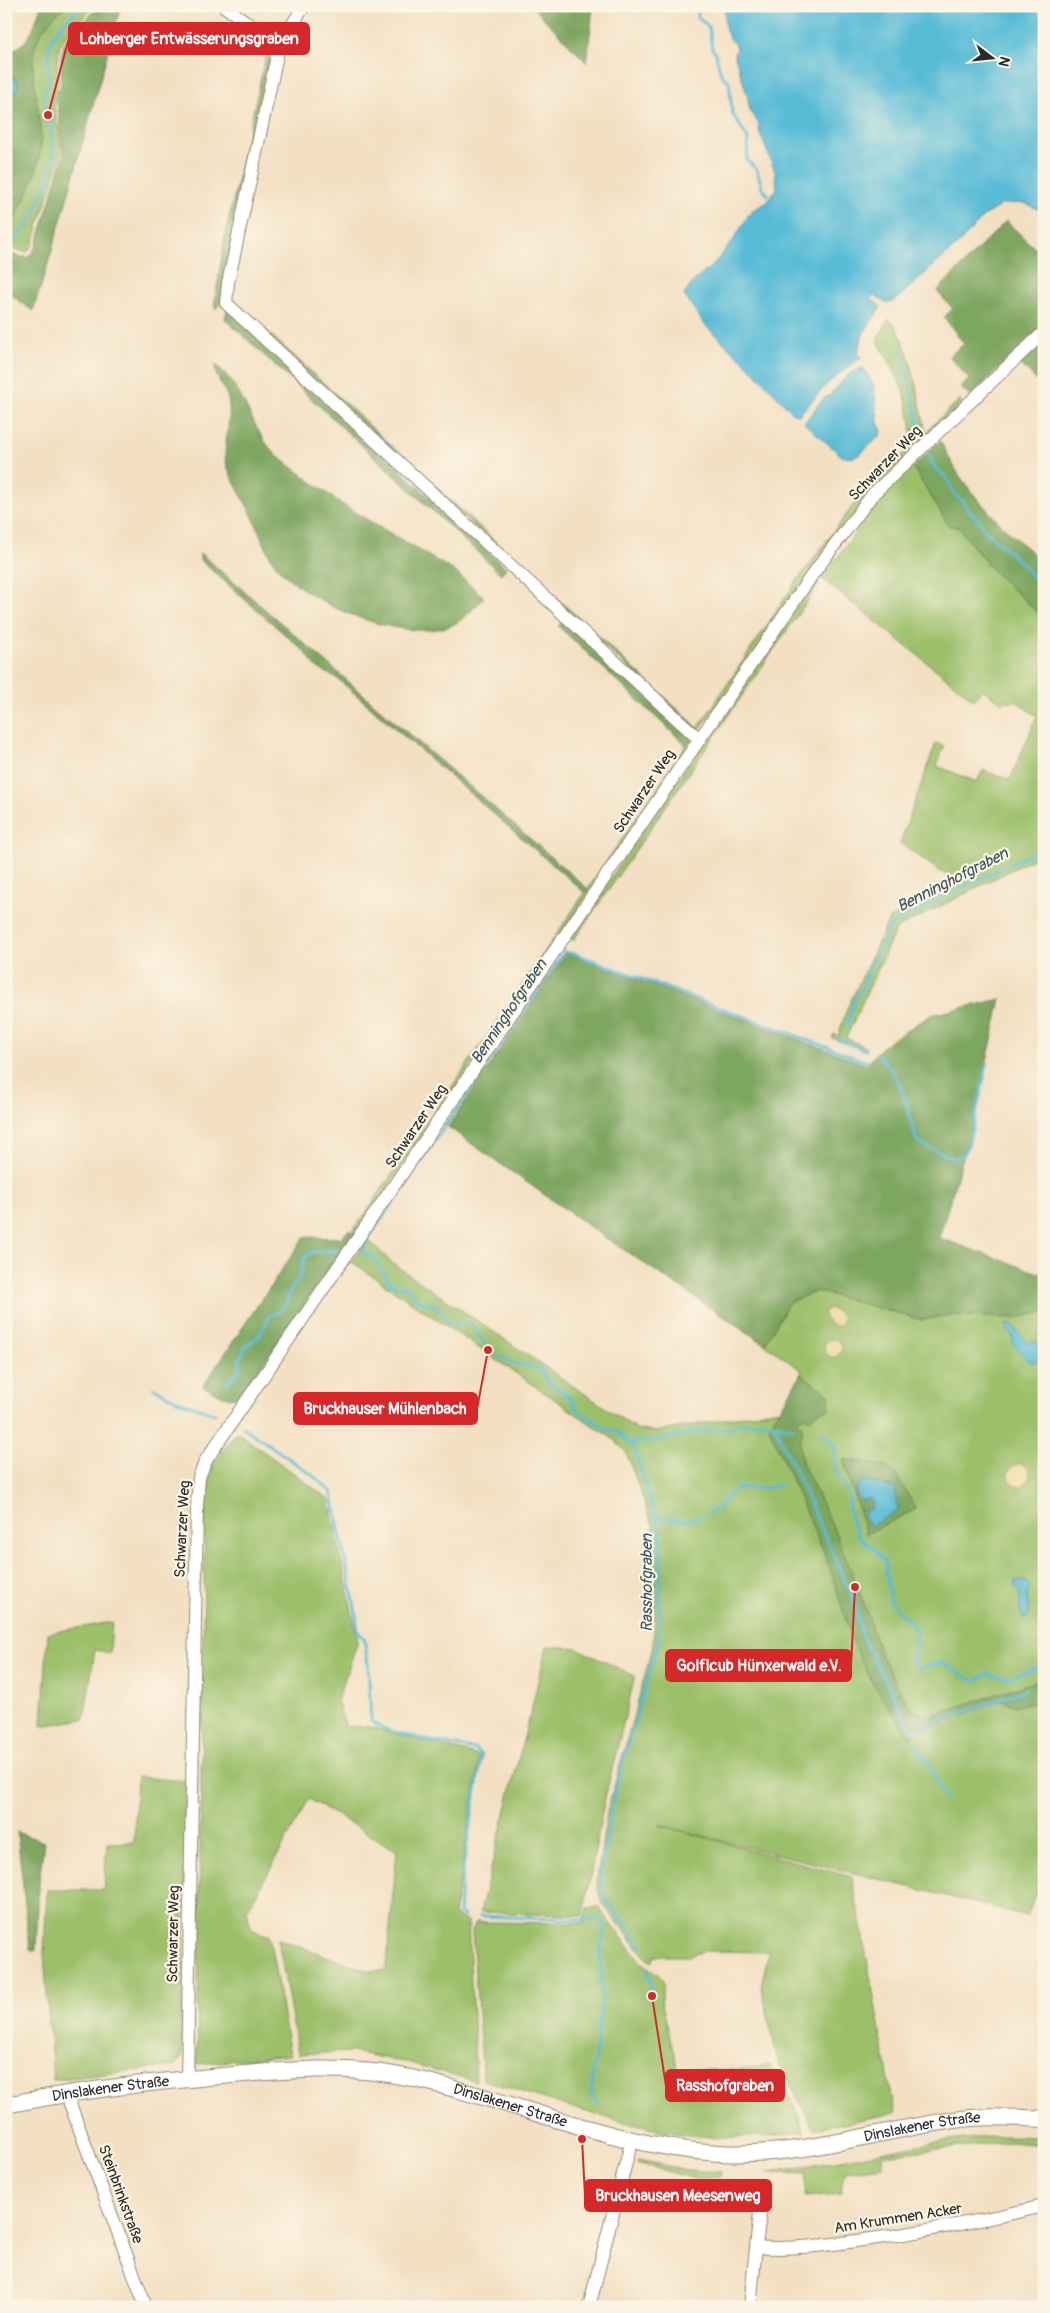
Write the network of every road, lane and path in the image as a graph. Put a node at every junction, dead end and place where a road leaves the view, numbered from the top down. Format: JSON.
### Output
{"nodes":[{"id":1,"x":224,"y":6,"type":"edge"},
{"id":2,"x":304,"y":6,"type":"edge"},
{"id":3,"x":279,"y":46,"type":"junction"},
{"id":4,"x":1044,"y":332,"type":"edge"},
{"id":5,"x":699,"y":739,"type":"junction"},
{"id":6,"x":187,"y":2079,"type":"junction"},
{"id":7,"x":66,"y":2093,"type":"junction"},
{"id":8,"x":6,"y":2105,"type":"edge"},
{"id":9,"x":1044,"y":2119,"type":"edge"},
{"id":10,"x":632,"y":2139,"type":"junction"},
{"id":11,"x":1044,"y":2206,"type":"edge"},
{"id":12,"x":760,"y":2212,"type":"dead end"},
{"id":13,"x":756,"y":2247,"type":"junction"},
{"id":14,"x":146,"y":2307,"type":"edge"},
{"id":15,"x":589,"y":2307,"type":"edge"},
{"id":16,"x":750,"y":2307,"type":"edge"}],
"edges":[{"from":1,"to":3,"type":"street"},
{"from":2,"to":3,"type":"street"},
{"from":3,"to":5,"type":"street"},
{"from":4,"to":5,"type":"street","name":"Schwarzer Weg"},
{"from":5,"to":6,"type":"street","name":"Schwarzer Weg"},
{"from":6,"to":7,"type":"main road","name":"Dinslakener Straße"},
{"from":6,"to":10,"type":"main road","name":"Dinslakener Straße"},
{"from":7,"to":8,"type":"main road","name":"Dinslakener Straße"},
{"from":7,"to":14,"type":"street","name":"Steinbrinkstraße"},
{"from":9,"to":10,"type":"main road","name":"Dinslakener Straße"},
{"from":10,"to":15,"type":"street"},
{"from":11,"to":13,"type":"street","name":"Am Krummen Acker"},
{"from":12,"to":13,"type":"street"},
{"from":13,"to":16,"type":"street"}]}
